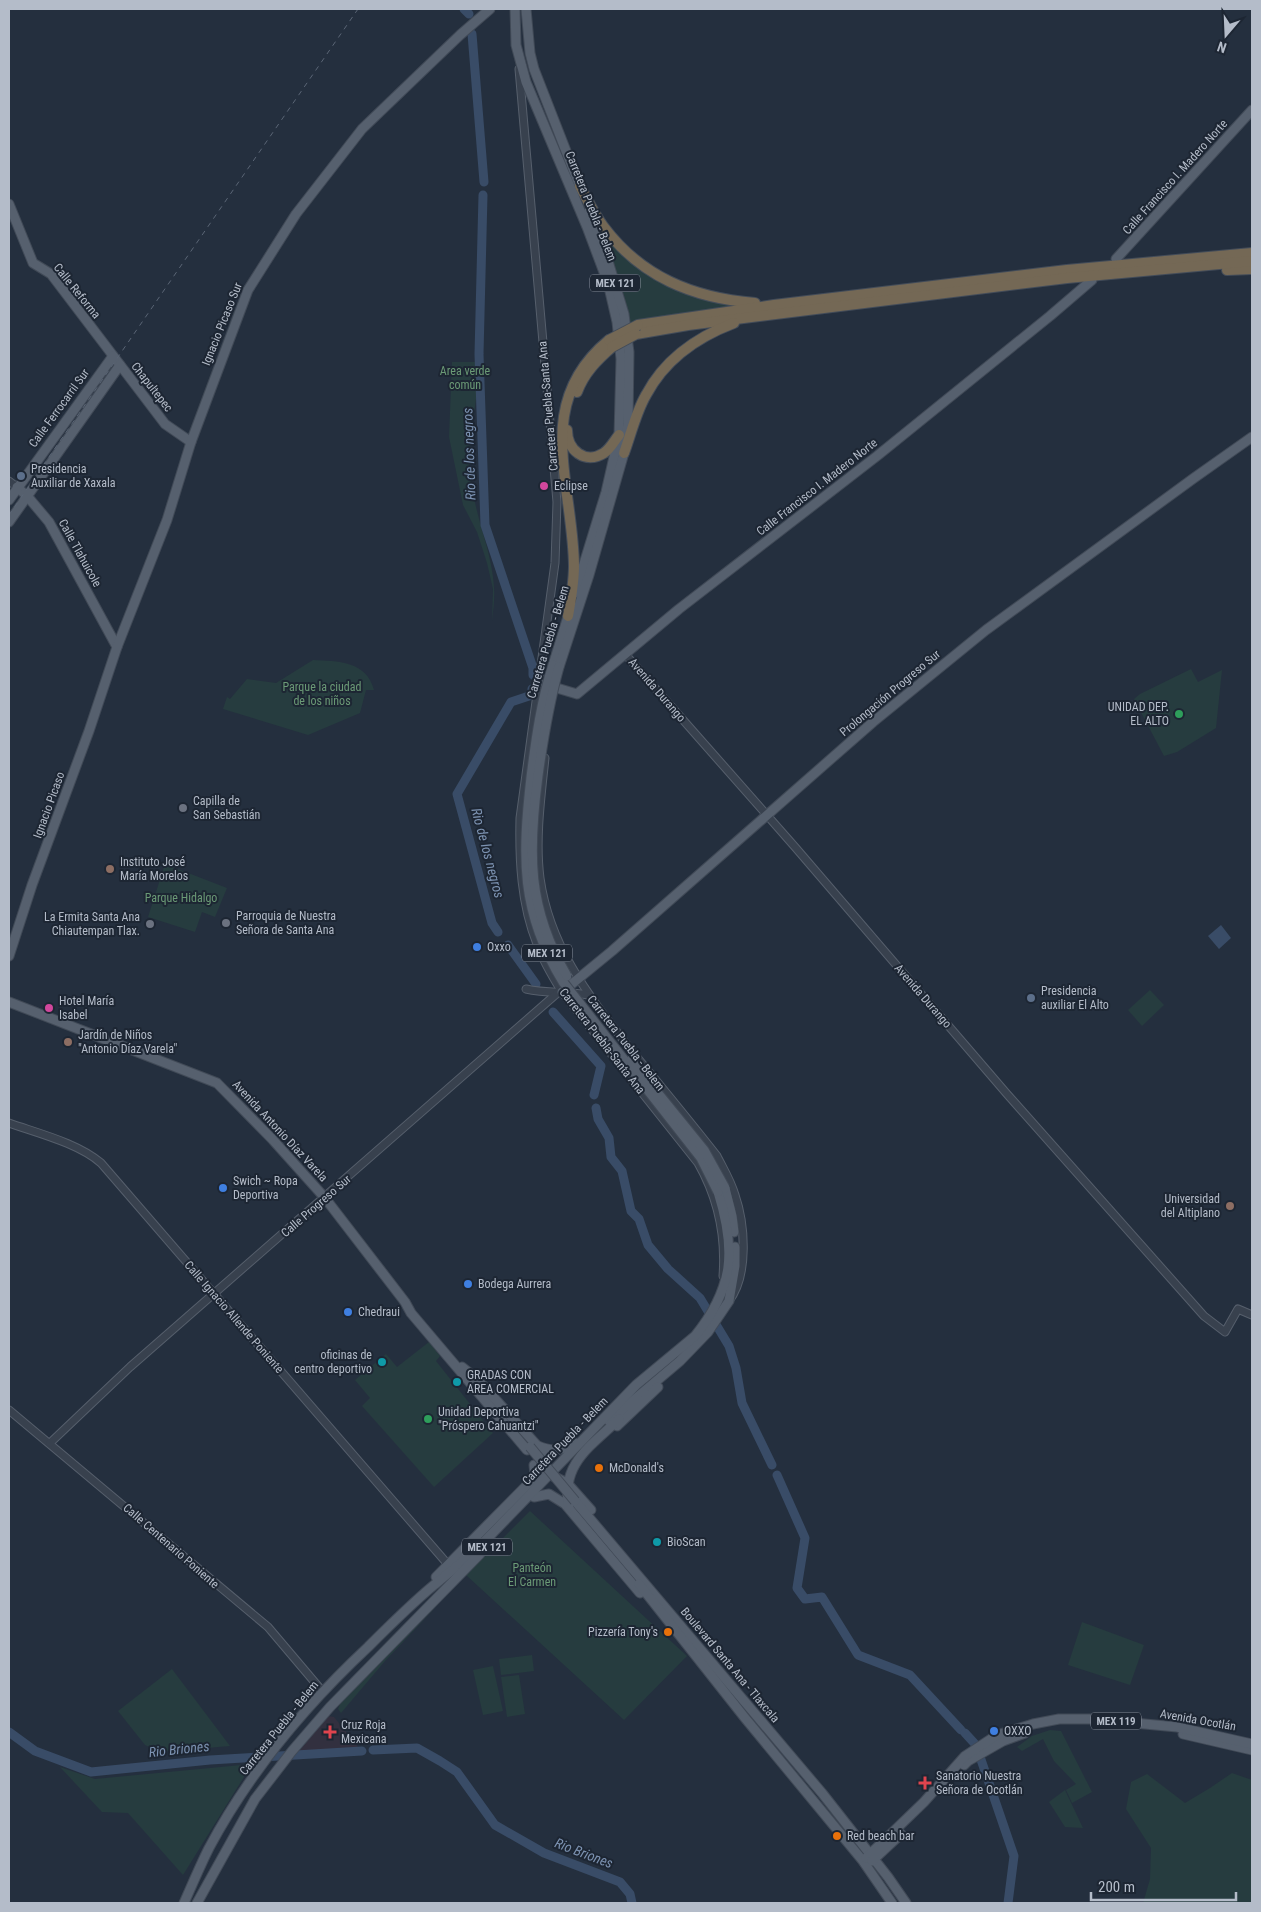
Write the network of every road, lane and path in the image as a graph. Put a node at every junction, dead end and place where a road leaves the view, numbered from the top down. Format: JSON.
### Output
{"nodes":[{"id":1,"x":490,"y":9,"type":"edge"},
{"id":2,"x":515,"y":9,"type":"edge"},
{"id":3,"x":526,"y":9,"type":"edge"},
{"id":4,"x":519,"y":59,"type":"junction"},
{"id":5,"x":1252,"y":110,"type":"edge"},
{"id":6,"x":580,"y":186,"type":"junction"},
{"id":7,"x":9,"y":204,"type":"edge"},
{"id":8,"x":1252,"y":249,"type":"edge"},
{"id":9,"x":1252,"y":253,"type":"edge"},
{"id":10,"x":1226,"y":254,"type":"junction"},
{"id":11,"x":1116,"y":259,"type":"dead end"},
{"id":12,"x":1252,"y":262,"type":"edge"},
{"id":13,"x":1181,"y":267,"type":"junction"},
{"id":14,"x":1252,"y":269,"type":"edge"},
{"id":15,"x":1092,"y":280,"type":"dead end"},
{"id":16,"x":774,"y":305,"type":"junction"},
{"id":17,"x":752,"y":317,"type":"junction"},
{"id":18,"x":637,"y":330,"type":"junction"},
{"id":19,"x":610,"y":343,"type":"junction"},
{"id":20,"x":113,"y":356,"type":"junction"},
{"id":21,"x":120,"y":365,"type":"junction"},
{"id":22,"x":619,"y":435,"type":"junction"},
{"id":23,"x":1252,"y":437,"type":"edge"},
{"id":24,"x":192,"y":442,"type":"junction"},
{"id":25,"x":624,"y":453,"type":"junction"},
{"id":26,"x":9,"y":481,"type":"edge"},
{"id":27,"x":17,"y":487,"type":"junction"},
{"id":28,"x":28,"y":497,"type":"junction"},
{"id":29,"x":9,"y":500,"type":"edge"},
{"id":30,"x":9,"y":522,"type":"edge"},
{"id":31,"x":568,"y":616,"type":"junction"},
{"id":32,"x":117,"y":646,"type":"junction"},
{"id":33,"x":625,"y":654,"type":"junction"},
{"id":34,"x":112,"y":662,"type":"joint"},
{"id":35,"x":556,"y":666,"type":"junction"},
{"id":36,"x":544,"y":684,"type":"junction"},
{"id":37,"x":544,"y":732,"type":"junction"},
{"id":38,"x":766,"y":816,"type":"junction"},
{"id":39,"x":542,"y":888,"type":"junction"},
{"id":40,"x":524,"y":894,"type":"junction"},
{"id":41,"x":530,"y":920,"type":"junction"},
{"id":42,"x":551,"y":921,"type":"junction"},
{"id":43,"x":9,"y":956,"type":"edge"},
{"id":44,"x":570,"y":966,"type":"junction"},
{"id":45,"x":553,"y":978,"type":"junction"},
{"id":46,"x":566,"y":978,"type":"junction"},
{"id":47,"x":579,"y":979,"type":"junction"},
{"id":48,"x":526,"y":989,"type":"dead end"},
{"id":49,"x":562,"y":992,"type":"junction"},
{"id":50,"x":574,"y":992,"type":"junction"},
{"id":51,"x":590,"y":995,"type":"junction"},
{"id":52,"x":9,"y":1002,"type":"edge"},
{"id":53,"x":572,"y":1003,"type":"junction"},
{"id":54,"x":605,"y":1015,"type":"junction"},
{"id":55,"x":591,"y":1026,"type":"junction"},
{"id":56,"x":9,"y":1123,"type":"edge"},
{"id":57,"x":722,"y":1190,"type":"junction"},
{"id":58,"x":325,"y":1198,"type":"junction"},
{"id":59,"x":215,"y":1295,"type":"junction"},
{"id":60,"x":405,"y":1302,"type":"junction"},
{"id":61,"x":723,"y":1302,"type":"junction"},
{"id":62,"x":1252,"y":1315,"type":"edge"},
{"id":63,"x":705,"y":1329,"type":"junction"},
{"id":64,"x":669,"y":1358,"type":"junction"},
{"id":65,"x":680,"y":1361,"type":"junction"},
{"id":66,"x":642,"y":1392,"type":"junction"},
{"id":67,"x":9,"y":1410,"type":"edge"},
{"id":68,"x":582,"y":1439,"type":"junction"},
{"id":69,"x":50,"y":1443,"type":"junction"},
{"id":70,"x":533,"y":1452,"type":"junction"},
{"id":71,"x":547,"y":1474,"type":"junction"},
{"id":72,"x":568,"y":1484,"type":"junction"},
{"id":73,"x":534,"y":1497,"type":"junction"},
{"id":74,"x":574,"y":1502,"type":"junction"},
{"id":75,"x":451,"y":1568,"type":"junction"},
{"id":76,"x":658,"y":1604,"type":"junction"},
{"id":77,"x":418,"y":1616,"type":"junction"},
{"id":78,"x":376,"y":1638,"type":"junction"},
{"id":79,"x":385,"y":1649,"type":"junction"},
{"id":80,"x":355,"y":1659,"type":"junction"},
{"id":81,"x":365,"y":1670,"type":"junction"},
{"id":82,"x":323,"y":1692,"type":"junction"},
{"id":83,"x":1252,"y":1744,"type":"edge"},
{"id":84,"x":984,"y":1747,"type":"junction"},
{"id":85,"x":1252,"y":1750,"type":"edge"},
{"id":86,"x":794,"y":1759,"type":"junction"},
{"id":87,"x":785,"y":1767,"type":"junction"},
{"id":88,"x":858,"y":1838,"type":"junction"},
{"id":89,"x":883,"y":1848,"type":"junction"},
{"id":90,"x":868,"y":1860,"type":"junction"},
{"id":91,"x":888,"y":1877,"type":"junction"},
{"id":92,"x":184,"y":1903,"type":"edge"},
{"id":93,"x":197,"y":1903,"type":"edge"},
{"id":94,"x":892,"y":1903,"type":"edge"},
{"id":95,"x":906,"y":1903,"type":"edge"}],
"edges":[{"from":1,"to":24,"type":"main road","name":"Ignacio Picaso Sur"},
{"from":2,"to":4,"type":"main road","name":"Carretera Puebla - Belem","number":"MEX 121"},
{"from":3,"to":6,"type":"main road","name":"Carretera Puebla - Belem","number":"MEX 121"},
{"from":4,"to":22,"type":"main road","name":"Carretera Puebla - Belem","number":"MEX 121"},
{"from":4,"to":36,"type":"street","name":"Carretera Puebla-Santa Ana"},
{"from":5,"to":11,"type":"main road","name":"Calle Francisco I. Madero Norte"},
{"from":6,"to":16,"type":"highway"},
{"from":6,"to":25,"type":"main road","name":"Carretera Puebla - Belem","number":"MEX 121"},
{"from":7,"to":20,"type":"main road","name":"Calle Reforma"},
{"from":8,"to":10,"type":"highway"},
{"from":9,"to":10,"type":"highway"},
{"from":10,"to":16,"type":"highway"},
{"from":12,"to":13,"type":"highway"},
{"from":13,"to":14,"type":"highway"},
{"from":13,"to":17,"type":"highway"},
{"from":15,"to":33,"type":"main road","name":"Calle Francisco I. Madero Norte"},
{"from":16,"to":18,"type":"highway"},
{"from":17,"to":18,"type":"highway"},
{"from":17,"to":25,"type":"highway"},
{"from":18,"to":19,"type":"highway","bridge":true},
{"from":19,"to":22,"type":"highway"},
{"from":19,"to":31,"type":"highway"},
{"from":20,"to":21,"type":"main road","name":"Calle Reforma"},
{"from":20,"to":27,"type":"main road","name":"Calle Ferrocarril Sur"},
{"from":21,"to":24,"type":"main road","name":"Chapultepec"},
{"from":21,"to":28,"type":"main road"},
{"from":22,"to":31,"type":"main road","name":"Carretera Puebla - Belem","number":"MEX 121"},
{"from":23,"to":38,"type":"main road","name":"Prolongación Progreso Sur"},
{"from":24,"to":32,"type":"main road","name":"Ignacio Picaso Sur"},
{"from":25,"to":35,"type":"main road","name":"Carretera Puebla - Belem","number":"MEX 121"},
{"from":26,"to":27,"type":"street","name":"Calle Tlahuicole"},
{"from":27,"to":28,"type":"main road","name":"Calle Tlahuicole"},
{"from":27,"to":29,"type":"main road","name":"Calle Ferrocarril Sur"},
{"from":28,"to":30,"type":"main road"},
{"from":28,"to":32,"type":"main road","name":"Calle Tlahuicole"},
{"from":31,"to":35,"type":"main road","name":"Carretera Puebla - Belem","number":"MEX 121"},
{"from":32,"to":34,"type":"main road","name":"Ignacio Picaso Sur"},
{"from":33,"to":36,"type":"main road","name":"Calle Francisco I. Madero Norte"},
{"from":33,"to":38,"type":"street","name":"Avenida Durango"},
{"from":34,"to":43,"type":"main road","name":"Ignacio Picaso"},
{"from":35,"to":37,"type":"main road","name":"Carretera Puebla - Belem","number":"MEX 121","bridge":true},
{"from":35,"to":57,"type":"main road","name":"Carretera Puebla - Belem","number":"MEX 121","bridge":true},
{"from":36,"to":40,"type":"street","name":"Carretera Puebla-Santa Ana"},
{"from":37,"to":39,"type":"street","name":"Carretera Puebla - Belem"},
{"from":37,"to":57,"type":"main road","name":"Carretera Puebla - Belem","number":"MEX 121","bridge":true},
{"from":38,"to":47,"type":"main road","name":"Prolongación Progreso Sur"},
{"from":38,"to":62,"type":"street","name":"Avenida Durango"},
{"from":39,"to":40,"type":"street"},
{"from":39,"to":42,"type":"street","name":"Carretera Puebla - Belem"},
{"from":40,"to":41,"type":"street","name":"Carretera Puebla-Santa Ana"},
{"from":41,"to":42,"type":"street"},
{"from":41,"to":45,"type":"street","name":"Carretera Puebla-Santa Ana"},
{"from":42,"to":44,"type":"street","name":"Carretera Puebla - Belem"},
{"from":44,"to":46,"type":"street"},
{"from":44,"to":47,"type":"street","name":"Carretera Puebla - Belem"},
{"from":45,"to":46,"type":"street"},
{"from":45,"to":49,"type":"street","name":"Carretera Puebla-Santa Ana"},
{"from":46,"to":47,"type":"street"},
{"from":46,"to":49,"type":"street"},
{"from":47,"to":49,"type":"main road","name":"Prolongación Progreso Sur"},
{"from":47,"to":50,"type":"street"},
{"from":47,"to":51,"type":"street","name":"Carretera Puebla - Belem"},
{"from":48,"to":49,"type":"street"},
{"from":49,"to":50,"type":"street"},
{"from":49,"to":53,"type":"street","name":"Carretera Puebla-Santa Ana"},
{"from":49,"to":58,"type":"street","name":"Calle Progreso Sur"},
{"from":50,"to":51,"type":"street"},
{"from":50,"to":53,"type":"street"},
{"from":51,"to":54,"type":"street","name":"Carretera Puebla - Belem"},
{"from":52,"to":58,"type":"main road","name":"Avenida Antonio Díaz Varela"},
{"from":53,"to":55,"type":"street","name":"Carretera Puebla-Santa Ana"},
{"from":54,"to":55,"type":"street"},
{"from":54,"to":61,"type":"street","name":"Carretera Puebla - Belem"},
{"from":55,"to":61,"type":"street","name":"Carretera Puebla-Santa Ana"},
{"from":56,"to":59,"type":"street","name":"Calle Ignacio Allende Poniente"},
{"from":57,"to":61,"type":"main road","name":"Carretera Puebla - Belem","number":"MEX 121"},
{"from":58,"to":59,"type":"street","name":"Calle Progreso Sur"},
{"from":58,"to":60,"type":"main road","name":"Avenida Antonio Díaz Varela"},
{"from":59,"to":69,"type":"street","name":"Calle Progreso Sur"},
{"from":59,"to":75,"type":"street","name":"Calle Ignacio Allende Poniente"},
{"from":60,"to":70,"type":"main road","name":"Avenida Antonio Díaz Varela"},
{"from":60,"to":70,"type":"main road","name":"Avenida Antonio Díaz Varela"},
{"from":61,"to":63,"type":"main road","name":"Carretera Puebla - Belem","number":"MEX 121"},
{"from":63,"to":64,"type":"main road","name":"Carretera Puebla - Belem","number":"MEX 121"},
{"from":63,"to":65,"type":"main road","name":"Carretera Puebla - Belem","number":"MEX 121"},
{"from":64,"to":66,"type":"main road"},
{"from":64,"to":68,"type":"main road","name":"Carretera Puebla - Belem","number":"MEX 121"},
{"from":65,"to":66,"type":"main road","name":"Carretera Puebla - Belem","number":"MEX 121"},
{"from":65,"to":74,"type":"main road"},
{"from":66,"to":71,"type":"main road","name":"Carretera Puebla - Belem","number":"MEX 121"},
{"from":66,"to":72,"type":"main road"},
{"from":67,"to":69,"type":"street","name":"Calle Centenario Poniente"},
{"from":68,"to":70,"type":"main road"},
{"from":68,"to":71,"type":"main road","name":"Carretera Puebla - Belem","number":"MEX 121"},
{"from":69,"to":82,"type":"street","name":"Calle Centenario Poniente"},
{"from":70,"to":71,"type":"main road"},
{"from":70,"to":71,"type":"main road"},
{"from":70,"to":74,"type":"main road","name":"Boulevard Santa Ana - Tlaxcala","bridge":true},
{"from":71,"to":72,"type":"main road"},
{"from":71,"to":73,"type":"main road","name":"Carretera Puebla - Belem","number":"MEX 121"},
{"from":71,"to":75,"type":"main road"},
{"from":72,"to":74,"type":"main road"},
{"from":72,"to":74,"type":"main road"},
{"from":73,"to":74,"type":"main road"},
{"from":73,"to":77,"type":"main road","name":"Carretera Puebla - Belem","number":"MEX 121"},
{"from":74,"to":76,"type":"main road","name":"Boulevard Santa Ana - Tlaxcala"},
{"from":75,"to":77,"type":"main road"},
{"from":75,"to":78,"type":"main road","name":"Carretera Puebla - Belem","number":"MEX 121"},
{"from":76,"to":86,"type":"main road","name":"Boulevard Santa Ana - Tlaxcala"},
{"from":76,"to":87,"type":"main road","name":"Boulevard Santa Ana - Tlaxcala"},
{"from":77,"to":79,"type":"main road","name":"Carretera Puebla - Belem","number":"MEX 121"},
{"from":78,"to":79,"type":"main road"},
{"from":78,"to":80,"type":"main road","name":"Carretera Puebla - Belem","number":"MEX 121"},
{"from":79,"to":81,"type":"main road","name":"Carretera Puebla - Belem","number":"MEX 121"},
{"from":80,"to":81,"type":"main road"},
{"from":80,"to":82,"type":"main road","name":"Carretera Puebla - Belem","number":"MEX 121"},
{"from":81,"to":93,"type":"main road","name":"Carretera Puebla - Belem","number":"MEX 121"},
{"from":82,"to":92,"type":"main road","name":"Carretera Puebla - Belem","number":"MEX 121"},
{"from":83,"to":84,"type":"main road","name":"Avenida Ocotlán","number":"MEX 119"},
{"from":84,"to":85,"type":"main road","name":"Avenida Ocotlán","number":"MEX 119"},
{"from":84,"to":89,"type":"main road","name":"Avenida Ocotlán","number":"MEX 119"},
{"from":86,"to":87,"type":"main road"},
{"from":86,"to":88,"type":"main road","name":"Boulevard Santa Ana - Tlaxcala"},
{"from":87,"to":90,"type":"main road","name":"Boulevard Santa Ana - Tlaxcala"},
{"from":88,"to":89,"type":"main road"},
{"from":88,"to":90,"type":"main road","name":"Boulevard Santa Ana - Tlaxcala"},
{"from":89,"to":90,"type":"main road","name":"Avenida Ocotlán","number":"MEX 119"},
{"from":89,"to":91,"type":"main road"},
{"from":90,"to":91,"type":"main road","name":"Boulevard Santa Ana - Tlaxcala"},
{"from":90,"to":94,"type":"main road","name":"Boulevard Santa Ana - Tlaxcala"},
{"from":91,"to":95,"type":"main road","name":"Boulevard Santa Ana - Tlaxcala"}]}
